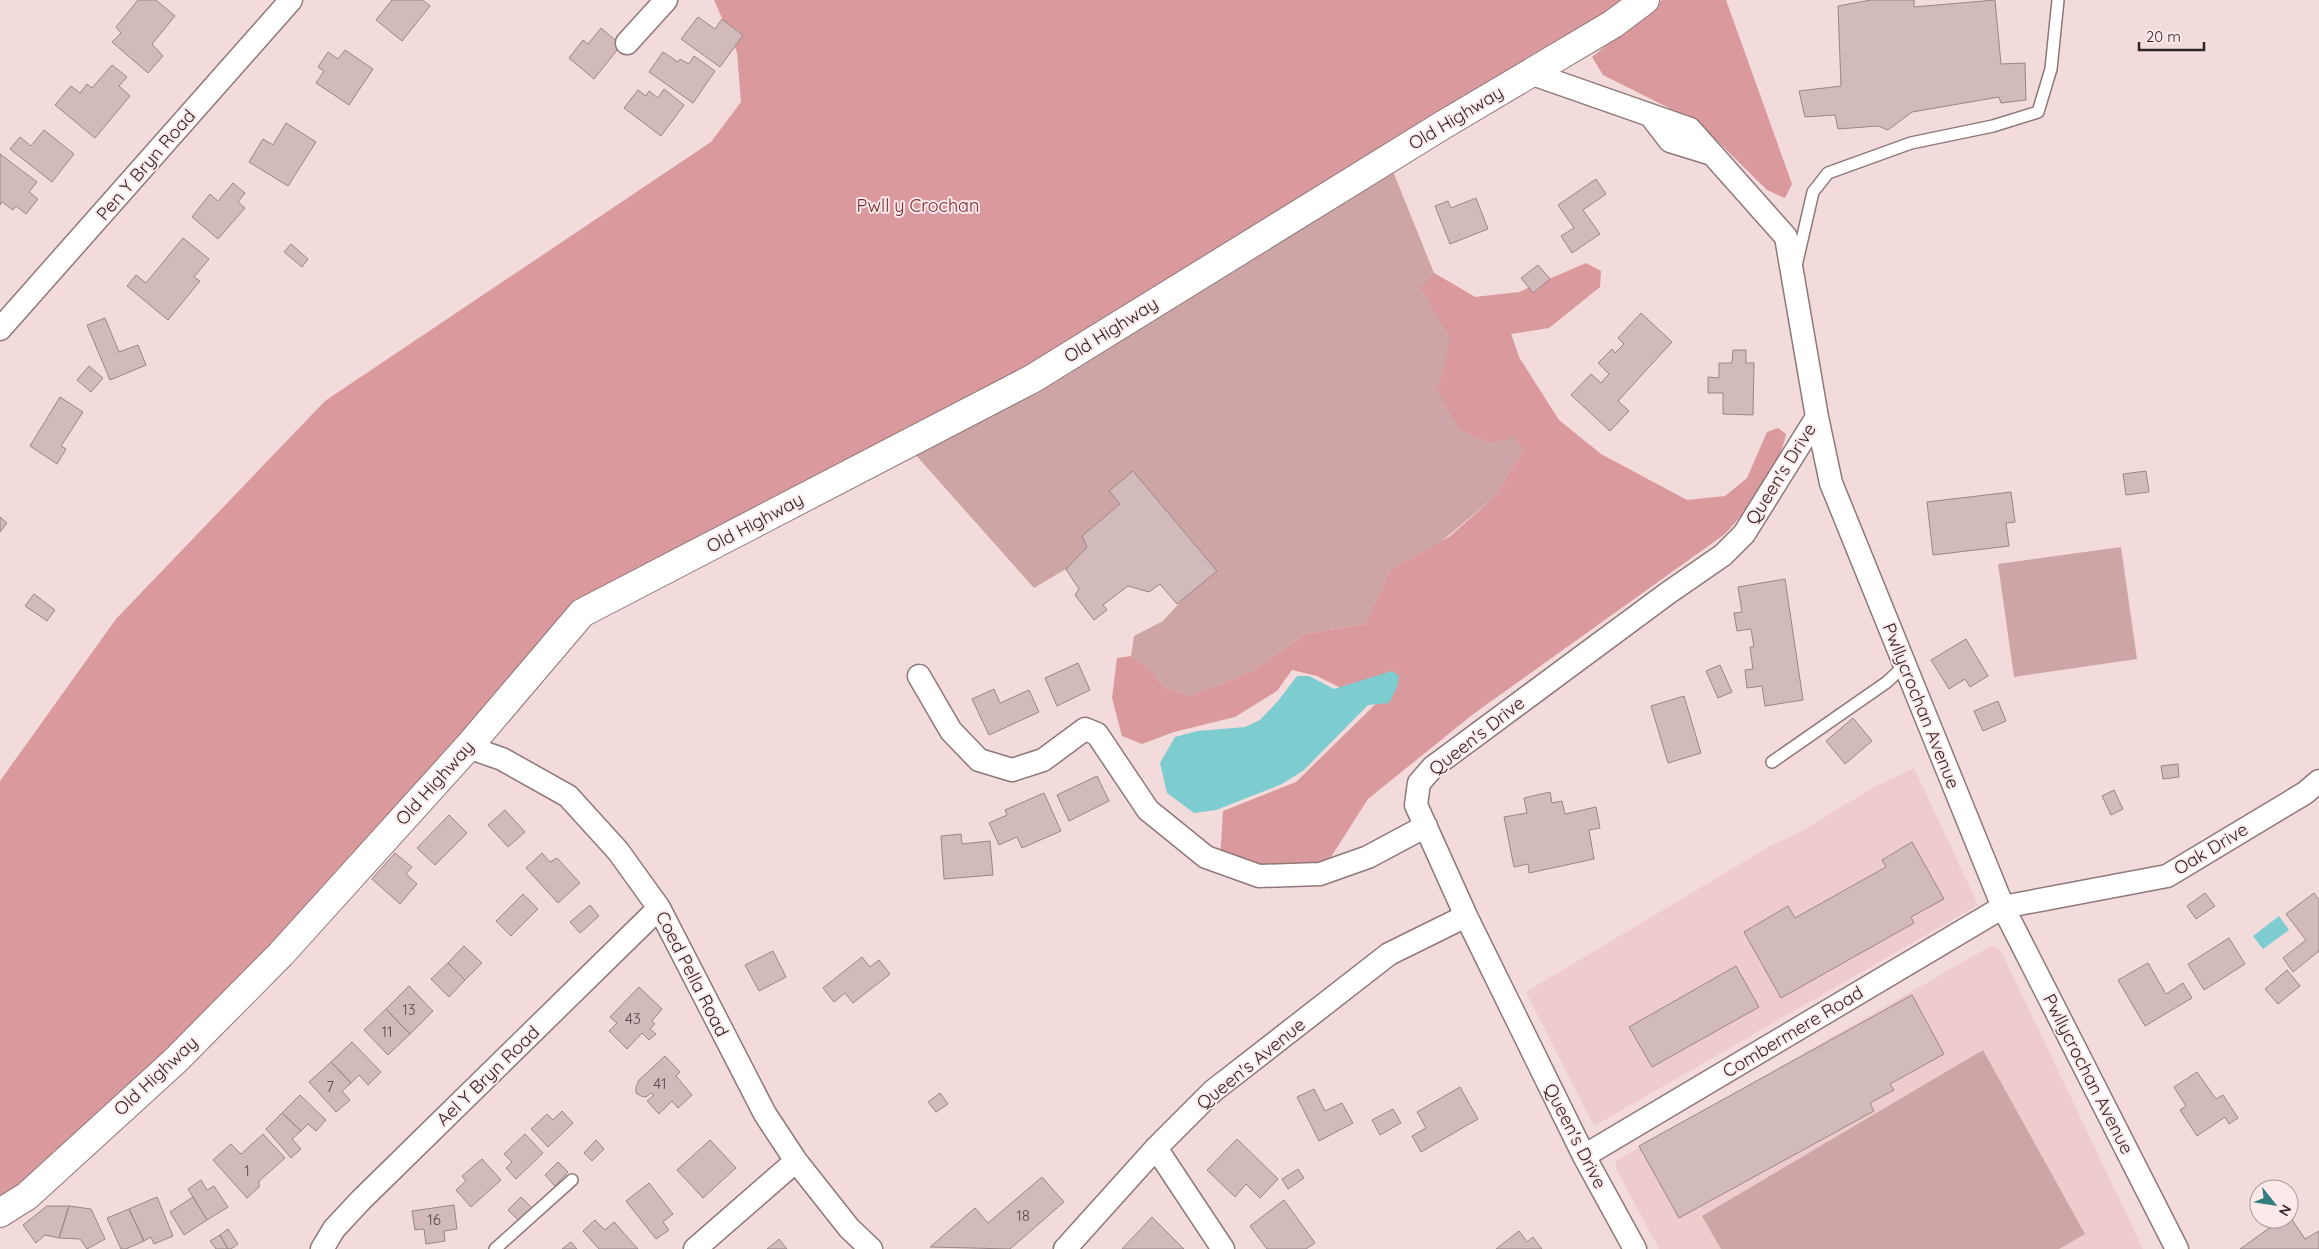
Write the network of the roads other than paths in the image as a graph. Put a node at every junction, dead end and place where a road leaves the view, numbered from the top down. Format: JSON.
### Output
{"nodes":[{"id":1,"x":291,"y":0,"type":"edge"},
{"id":2,"x":666,"y":0,"type":"edge"},
{"id":3,"x":1645,"y":0,"type":"edge"},
{"id":4,"x":2058,"y":0,"type":"edge"},
{"id":5,"x":627,"y":44,"type":"dead end"},
{"id":6,"x":1530,"y":73,"type":"junction"},
{"id":7,"x":1793,"y":280,"type":"junction"},
{"id":8,"x":0,"y":329,"type":"edge"},
{"id":9,"x":1817,"y":417,"type":"junction"},
{"id":10,"x":1904,"y":666,"type":"junction"},
{"id":11,"x":919,"y":676,"type":"dead end"},
{"id":12,"x":468,"y":747,"type":"junction"},
{"id":13,"x":1772,"y":762,"type":"dead end"},
{"id":14,"x":2319,"y":781,"type":"edge"},
{"id":15,"x":1426,"y":826,"type":"junction"},
{"id":16,"x":2003,"y":907,"type":"junction"},
{"id":17,"x":659,"y":908,"type":"junction"},
{"id":18,"x":1466,"y":916,"type":"junction"},
{"id":19,"x":1156,"y":1148,"type":"junction"},
{"id":20,"x":1584,"y":1156,"type":"junction"},
{"id":21,"x":796,"y":1161,"type":"junction"},
{"id":22,"x":572,"y":1180,"type":"dead end"},
{"id":23,"x":0,"y":1213,"type":"edge"},
{"id":24,"x":322,"y":1249,"type":"edge"},
{"id":25,"x":495,"y":1249,"type":"edge"},
{"id":26,"x":695,"y":1249,"type":"edge"},
{"id":27,"x":871,"y":1249,"type":"edge"},
{"id":28,"x":1065,"y":1249,"type":"edge"},
{"id":29,"x":1222,"y":1249,"type":"edge"},
{"id":30,"x":1635,"y":1249,"type":"edge"},
{"id":31,"x":2177,"y":1249,"type":"edge"}],
"edges":[{"from":1,"to":8,"type":"street","name":"Pen Y Bryn Road"},
{"from":2,"to":5,"type":"street"},
{"from":3,"to":6,"type":"street","name":"Old Highway"},
{"from":4,"to":7,"type":"lane"},
{"from":6,"to":7,"type":"street","name":"Pwllycrochan Avenue"},
{"from":6,"to":12,"type":"street","name":"Old Highway"},
{"from":7,"to":9,"type":"street","name":"Pwllycrochan Avenue"},
{"from":9,"to":10,"type":"street","name":"Pwllycrochan Avenue"},
{"from":9,"to":15,"type":"street","name":"Queen's Drive"},
{"from":10,"to":13,"type":"lane"},
{"from":10,"to":16,"type":"street","name":"Pwllycrochan Avenue"},
{"from":11,"to":15,"type":"street"},
{"from":12,"to":17,"type":"street","name":"Coed Pella Road"},
{"from":12,"to":23,"type":"street","name":"Old Highway"},
{"from":14,"to":16,"type":"street","name":"Oak Drive"},
{"from":15,"to":18,"type":"street","name":"Queen's Drive"},
{"from":16,"to":20,"type":"street","name":"Combermere Road"},
{"from":16,"to":31,"type":"street","name":"Pwllycrochan Avenue"},
{"from":17,"to":21,"type":"street","name":"Coed Pella Road"},
{"from":17,"to":24,"type":"street","name":"Ael Y Bryn Road"},
{"from":18,"to":19,"type":"street","name":"Queen's Avenue"},
{"from":18,"to":20,"type":"street","name":"Queen's Drive"},
{"from":19,"to":28,"type":"street","name":"Queen's Avenue"},
{"from":19,"to":29,"type":"street"},
{"from":20,"to":30,"type":"street","name":"Queen's Drive"},
{"from":21,"to":26,"type":"street"},
{"from":21,"to":27,"type":"street","name":"Coed Pella Road"},
{"from":22,"to":25,"type":"lane"}]}
